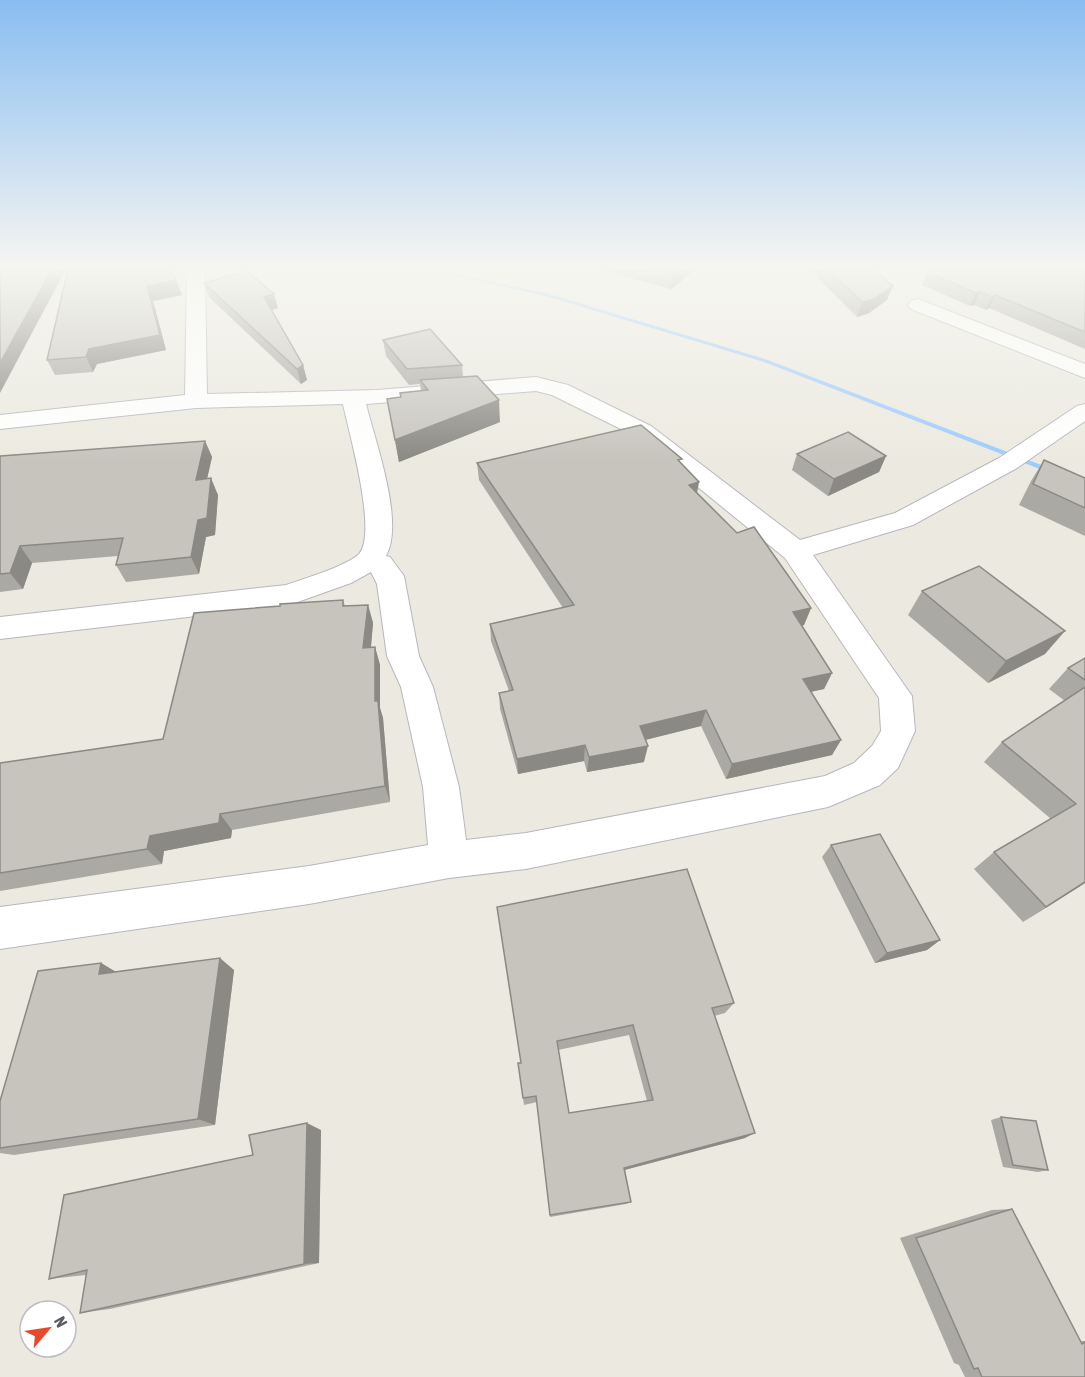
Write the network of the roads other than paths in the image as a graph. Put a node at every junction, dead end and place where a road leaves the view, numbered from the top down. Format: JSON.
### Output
{"nodes":[{"id":1,"x":195,"y":333,"type":"edge"},
{"id":2,"x":988,"y":333,"type":"edge"},
{"id":3,"x":1085,"y":372,"type":"edge"},
{"id":4,"x":353,"y":398,"type":"junction"},
{"id":5,"x":196,"y":401,"type":"junction"},
{"id":6,"x":1085,"y":411,"type":"edge"},
{"id":7,"x":0,"y":422,"type":"edge"},
{"id":8,"x":795,"y":551,"type":"junction"},
{"id":9,"x":368,"y":562,"type":"junction"},
{"id":10,"x":0,"y":627,"type":"edge"},
{"id":11,"x":448,"y":860,"type":"junction"},
{"id":12,"x":1,"y":931,"type":"edge"}],
"edges":[{"from":1,"to":5,"type":"street"},
{"from":2,"to":3,"type":"street"},
{"from":4,"to":5,"type":"street"},
{"from":4,"to":8,"type":"street"},
{"from":4,"to":9,"type":"street"},
{"from":5,"to":7,"type":"street"},
{"from":6,"to":8,"type":"street"},
{"from":8,"to":11,"type":"street"},
{"from":9,"to":10,"type":"street"},
{"from":9,"to":11,"type":"street"},
{"from":11,"to":12,"type":"street"}]}
